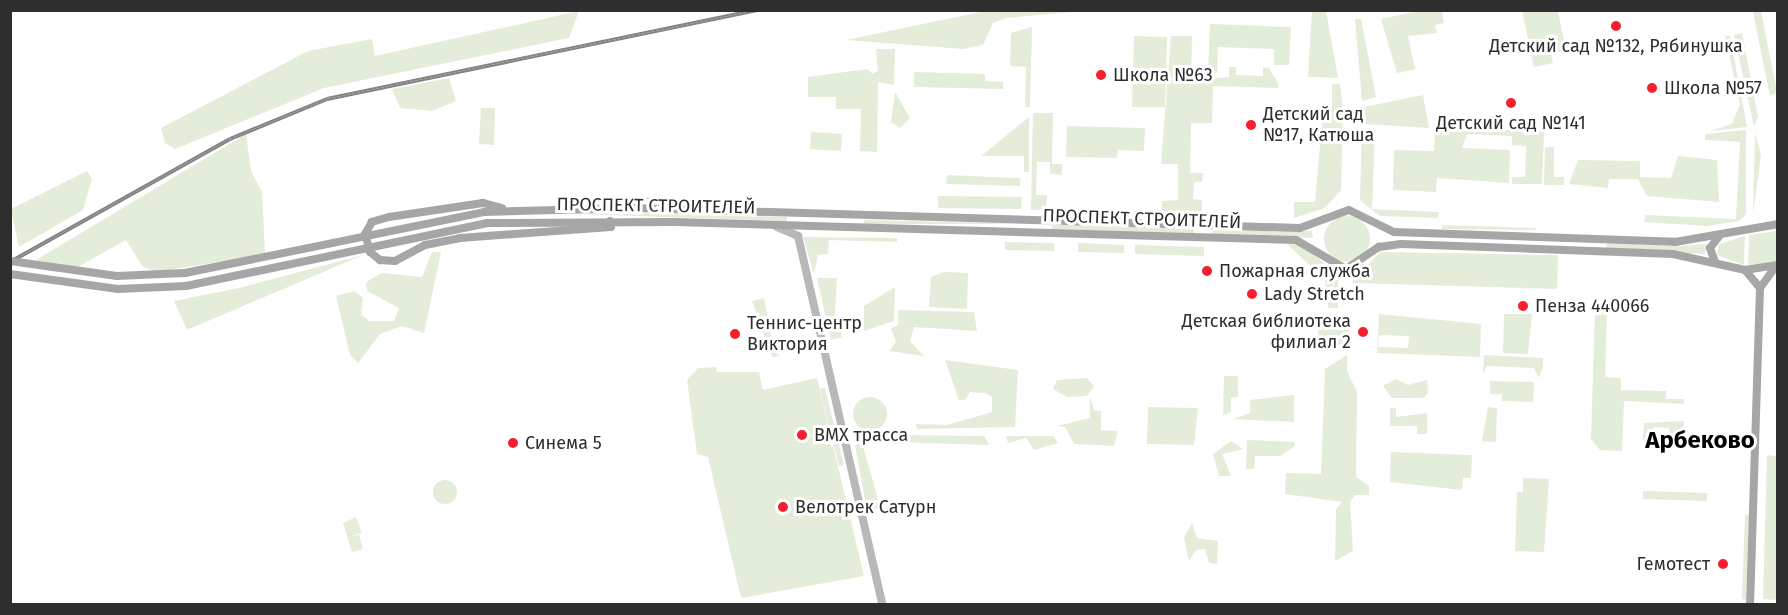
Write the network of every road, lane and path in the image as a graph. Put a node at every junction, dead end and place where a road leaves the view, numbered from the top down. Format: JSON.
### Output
{"nodes":[{"id":1,"x":509,"y":210,"type":"junction"},
{"id":2,"x":789,"y":213,"type":"junction"},
{"id":3,"x":808,"y":214,"type":"junction"},
{"id":4,"x":1027,"y":220,"type":"junction"},
{"id":5,"x":1048,"y":221,"type":"junction"},
{"id":6,"x":611,"y":224,"type":"junction"},
{"id":7,"x":762,"y":224,"type":"junction"},
{"id":8,"x":1778,"y":224,"type":"edge"},
{"id":9,"x":785,"y":225,"type":"junction"},
{"id":10,"x":808,"y":226,"type":"junction"},
{"id":11,"x":1026,"y":232,"type":"junction"},
{"id":12,"x":1047,"y":233,"type":"junction"},
{"id":13,"x":1720,"y":234,"type":"junction"},
{"id":14,"x":798,"y":236,"type":"junction"},
{"id":15,"x":1538,"y":237,"type":"junction"},
{"id":16,"x":1538,"y":248,"type":"junction"},
{"id":17,"x":10,"y":261,"type":"edge"},
{"id":18,"x":1715,"y":262,"type":"junction"},
{"id":19,"x":1776,"y":266,"type":"edge"},
{"id":20,"x":1745,"y":270,"type":"junction"},
{"id":21,"x":10,"y":274,"type":"edge"},
{"id":22,"x":1760,"y":288,"type":"junction"},
{"id":23,"x":882,"y":604,"type":"edge"},
{"id":24,"x":1750,"y":604,"type":"edge"}],
"edges":[{"from":1,"to":2,"type":"main road","name":"ПРОСПЕКТ СТРОИТЕЛЕЙ"},
{"from":1,"to":6,"type":"main road"},
{"from":1,"to":17,"type":"main road","name":"ПРОСПЕКТ СТРОИТЕЛЕЙ","bridge":true},
{"from":2,"to":3,"type":"main road","name":"ПРОСПЕКТ СТРОИТЕЛЕЙ"},
{"from":2,"to":9,"type":"main road"},
{"from":3,"to":4,"type":"main road","name":"ПРОСПЕКТ СТРОИТЕЛЕЙ"},
{"from":3,"to":10,"type":"main road"},
{"from":4,"to":5,"type":"main road","name":"ПРОСПЕКТ СТРОИТЕЛЕЙ"},
{"from":4,"to":11,"type":"main road"},
{"from":5,"to":12,"type":"main road"},
{"from":5,"to":15,"type":"main road","name":"ПРОСПЕКТ СТРОИТЕЛЕЙ"},
{"from":6,"to":7,"type":"main road","name":"ПРОСПЕКТ СТРОИТЕЛЕЙ"},
{"from":6,"to":21,"type":"main road","name":"ПРОСПЕКТ СТРОИТЕЛЕЙ","bridge":true},
{"from":7,"to":9,"type":"main road","name":"ПРОСПЕКТ СТРОИТЕЛЕЙ"},
{"from":7,"to":14,"type":"main road"},
{"from":8,"to":13,"type":"main road","name":"ПРОСПЕКТ СТРОИТЕЛЕЙ"},
{"from":9,"to":10,"type":"main road","name":"ПРОСПЕКТ СТРОИТЕЛЕЙ"},
{"from":10,"to":11,"type":"main road","name":"ПРОСПЕКТ СТРОИТЕЛЕЙ"},
{"from":10,"to":14,"type":"main road"},
{"from":11,"to":12,"type":"main road","name":"ПРОСПЕКТ СТРОИТЕЛЕЙ"},
{"from":12,"to":16,"type":"main road","name":"ПРОСПЕКТ СТРОИТЕЛЕЙ"},
{"from":13,"to":15,"type":"main road","name":"ПРОСПЕКТ СТРОИТЕЛЕЙ"},
{"from":13,"to":18,"type":"main road"},
{"from":14,"to":23,"type":"main road"},
{"from":15,"to":16,"type":"main road"},
{"from":16,"to":18,"type":"main road","name":"ПРОСПЕКТ СТРОИТЕЛЕЙ"},
{"from":18,"to":20,"type":"main road","name":"ПРОСПЕКТ СТРОИТЕЛЕЙ"},
{"from":19,"to":20,"type":"main road","name":"ПРОСПЕКТ СТРОИТЕЛЕЙ"},
{"from":19,"to":22,"type":"main road"},
{"from":20,"to":22,"type":"main road"},
{"from":22,"to":24,"type":"main road"}]}
